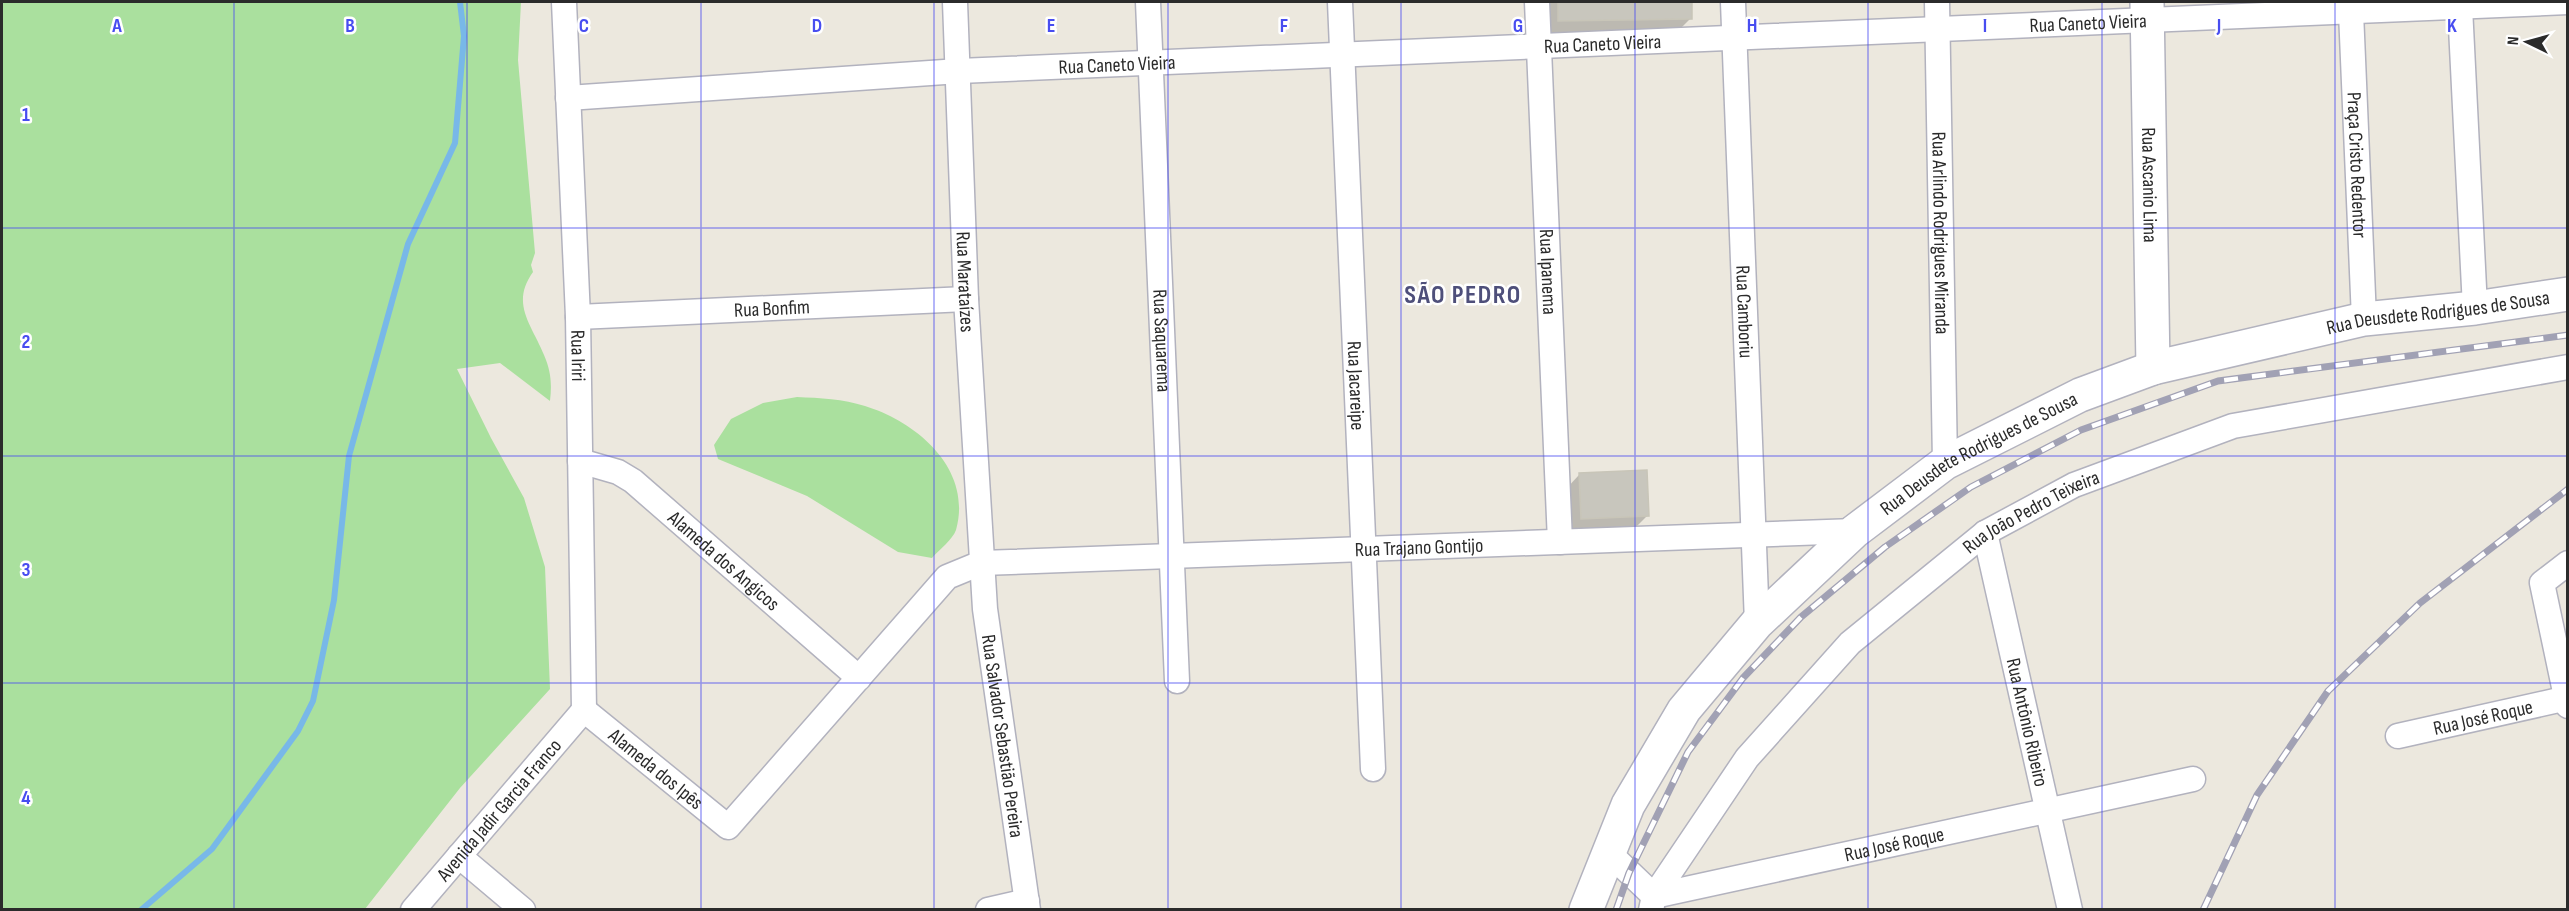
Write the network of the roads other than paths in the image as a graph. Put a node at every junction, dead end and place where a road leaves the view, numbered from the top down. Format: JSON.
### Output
{"nodes":[{"id":1,"x":564,"y":2,"type":"edge"},
{"id":2,"x":955,"y":2,"type":"edge"},
{"id":3,"x":1148,"y":2,"type":"edge"},
{"id":4,"x":1340,"y":2,"type":"edge"},
{"id":5,"x":1537,"y":2,"type":"edge"},
{"id":6,"x":1733,"y":2,"type":"edge"},
{"id":7,"x":1937,"y":2,"type":"edge"},
{"id":8,"x":2568,"y":2,"type":"edge"},
{"id":9,"x":2398,"y":6,"type":"edge"},
{"id":10,"x":2460,"y":7,"type":"junction"},
{"id":11,"x":2147,"y":11,"type":"edge"},
{"id":12,"x":2351,"y":12,"type":"junction"},
{"id":13,"x":1938,"y":30,"type":"junction"},
{"id":14,"x":1734,"y":37,"type":"junction"},
{"id":15,"x":1539,"y":44,"type":"junction"},
{"id":16,"x":1342,"y":53,"type":"junction"},
{"id":17,"x":1150,"y":62,"type":"junction"},
{"id":18,"x":958,"y":70,"type":"junction"},
{"id":19,"x":568,"y":98,"type":"junction"},
{"id":20,"x":2568,"y":294,"type":"edge"},
{"id":21,"x":966,"y":299,"type":"junction"},
{"id":22,"x":2475,"y":308,"type":"junction"},
{"id":23,"x":578,"y":317,"type":"junction"},
{"id":24,"x":2364,"y":319,"type":"junction"},
{"id":25,"x":2568,"y":366,"type":"edge"},
{"id":26,"x":2153,"y":368,"type":"junction"},
{"id":27,"x":580,"y":461,"type":"junction"},
{"id":28,"x":1945,"y":463,"type":"junction"},
{"id":29,"x":1856,"y":531,"type":"junction"},
{"id":30,"x":1985,"y":533,"type":"junction"},
{"id":31,"x":1754,"y":535,"type":"junction"},
{"id":32,"x":1560,"y":542,"type":"junction"},
{"id":33,"x":1364,"y":549,"type":"junction"},
{"id":34,"x":1172,"y":557,"type":"junction"},
{"id":35,"x":981,"y":563,"type":"junction"},
{"id":36,"x":2568,"y":563,"type":"edge"},
{"id":37,"x":1757,"y":623,"type":"junction"},
{"id":38,"x":859,"y":678,"type":"junction"},
{"id":39,"x":1177,"y":681,"type":"dead end"},
{"id":40,"x":2567,"y":701,"type":"edge"},
{"id":41,"x":584,"y":710,"type":"junction"},
{"id":42,"x":2398,"y":736,"type":"dead end"},
{"id":43,"x":1373,"y":769,"type":"dead end"},
{"id":44,"x":2193,"y":779,"type":"dead end"},
{"id":45,"x":2047,"y":810,"type":"junction"},
{"id":46,"x":1608,"y":853,"type":"junction"},
{"id":47,"x":459,"y":856,"type":"junction"},
{"id":48,"x":1652,"y":903,"type":"edge"},
{"id":49,"x":1028,"y":905,"type":"edge"},
{"id":50,"x":413,"y":909,"type":"edge"},
{"id":51,"x":523,"y":909,"type":"edge"},
{"id":52,"x":988,"y":909,"type":"edge"},
{"id":53,"x":1586,"y":909,"type":"edge"},
{"id":54,"x":2070,"y":909,"type":"edge"}],
"edges":[{"from":1,"to":19,"type":"street","name":"Rua Iriri"},
{"from":2,"to":18,"type":"street","name":"Rua Marataízes"},
{"from":3,"to":17,"type":"street","name":"Rua Saquarema"},
{"from":4,"to":16,"type":"street","name":"Rua Jacareipe"},
{"from":5,"to":15,"type":"street","name":"Rua Ipanema"},
{"from":6,"to":14,"type":"street","name":"Rua Camboriu"},
{"from":7,"to":13,"type":"street","name":"Rua Arlindo Rodrigues Miranda"},
{"from":8,"to":10,"type":"street","name":"Rua Caneto Vieira"},
{"from":9,"to":10,"type":"street","name":"Rua Caneto Vieira"},
{"from":9,"to":12,"type":"street","name":"Rua Caneto Vieira"},
{"from":10,"to":22,"type":"street"},
{"from":11,"to":12,"type":"street","name":"Rua Caneto Vieira"},
{"from":11,"to":13,"type":"street","name":"Rua Caneto Vieira"},
{"from":11,"to":26,"type":"street","name":"Rua Ascanio Lima"},
{"from":12,"to":24,"type":"street","name":"Praça Cristo Redentor"},
{"from":13,"to":14,"type":"street","name":"Rua Caneto Vieira"},
{"from":13,"to":28,"type":"street","name":"Rua Arlindo Rodrigues Miranda"},
{"from":14,"to":15,"type":"street","name":"Rua Caneto Vieira"},
{"from":14,"to":31,"type":"street","name":"Rua Camboriu"},
{"from":15,"to":16,"type":"street","name":"Rua Caneto Vieira"},
{"from":15,"to":32,"type":"street","name":"Rua Ipanema"},
{"from":16,"to":17,"type":"street","name":"Rua Caneto Vieira"},
{"from":16,"to":33,"type":"street","name":"Rua Jacareipe"},
{"from":17,"to":18,"type":"street","name":"Rua Caneto Vieira"},
{"from":17,"to":34,"type":"street","name":"Rua Saquarema"},
{"from":18,"to":19,"type":"street","name":"Rua Caneto Vieira"},
{"from":18,"to":21,"type":"street","name":"Rua Marataízes"},
{"from":19,"to":23,"type":"street","name":"Rua Iriri"},
{"from":20,"to":22,"type":"street","name":"Rua Deusdete Rodrigues de Sousa"},
{"from":21,"to":23,"type":"street","name":"Rua Bonfim"},
{"from":21,"to":35,"type":"street","name":"Rua Marataízes"},
{"from":22,"to":24,"type":"street","name":"Rua Deusdete Rodrigues de Sousa"},
{"from":23,"to":27,"type":"street","name":"Rua Iriri"},
{"from":24,"to":26,"type":"street","name":"Rua Deusdete Rodrigues de Sousa"},
{"from":25,"to":30,"type":"street","name":"Rua João Pedro Teixeira"},
{"from":26,"to":28,"type":"street","name":"Rua Deusdete Rodrigues de Sousa"},
{"from":27,"to":38,"type":"street","name":"Alameda dos Angicos"},
{"from":27,"to":41,"type":"street","name":"Rua Iriri"},
{"from":28,"to":29,"type":"street","name":"Rua Deusdete Rodrigues de Sousa"},
{"from":29,"to":31,"type":"street","name":"Rua Trajano Gontijo"},
{"from":29,"to":37,"type":"street","name":"Rua Deusdete Rodrigues de Sousa"},
{"from":30,"to":45,"type":"street","name":"Rua Antônio Ribeiro"},
{"from":30,"to":48,"type":"street","name":"Rua João Pedro Teixeira"},
{"from":31,"to":32,"type":"street","name":"Rua Trajano Gontijo"},
{"from":31,"to":37,"type":"street","name":"Rua Camboriu"},
{"from":32,"to":33,"type":"street","name":"Rua Trajano Gontijo"},
{"from":33,"to":34,"type":"street","name":"Rua Trajano Gontijo"},
{"from":33,"to":43,"type":"street","name":"Rua Jacareipe"},
{"from":34,"to":35,"type":"street","name":"Rua Trajano Gontijo"},
{"from":34,"to":39,"type":"street","name":"Rua Saquarema"},
{"from":35,"to":38,"type":"street"},
{"from":35,"to":49,"type":"street","name":"Rua Salvador Sebastião Pereira"},
{"from":36,"to":40,"type":"street"},
{"from":37,"to":46,"type":"street","name":"Rua Deusdete Rodrigues de Sousa"},
{"from":38,"to":41,"type":"street","name":"Alameda dos Ipês"},
{"from":40,"to":42,"type":"street","name":"Rua José Roque"},
{"from":41,"to":47,"type":"street","name":"Avenida Jadir Garcia Franco"},
{"from":44,"to":45,"type":"street","name":"Rua José Roque"},
{"from":45,"to":48,"type":"street","name":"Rua José Roque"},
{"from":45,"to":54,"type":"street","name":"Rua Antônio Ribeiro"},
{"from":46,"to":48,"type":"street"},
{"from":46,"to":53,"type":"street","name":"Rua Deusdete Rodrigues de Sousa"},
{"from":47,"to":50,"type":"street","name":"Avenida Jadir Garcia Franco"},
{"from":47,"to":51,"type":"street"},
{"from":49,"to":52,"type":"street"}]}
